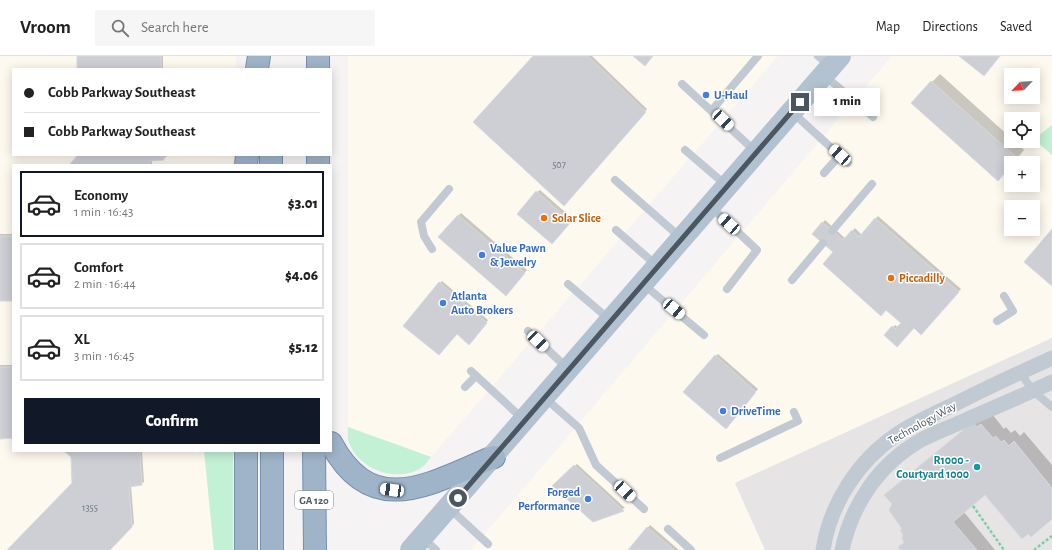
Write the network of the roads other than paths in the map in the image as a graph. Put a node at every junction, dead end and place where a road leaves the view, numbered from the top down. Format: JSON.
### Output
{"nodes":[{"id":1,"x":259,"y":56,"type":"edge"},
{"id":2,"x":271,"y":56,"type":"edge"},
{"id":3,"x":318,"y":56,"type":"edge"},
{"id":4,"x":758,"y":56,"type":"edge"},
{"id":5,"x":828,"y":63,"type":"edge"},
{"id":6,"x":257,"y":68,"type":"edge"},
{"id":7,"x":271,"y":68,"type":"edge"},
{"id":8,"x":318,"y":68,"type":"edge"},
{"id":9,"x":682,"y":84,"type":"dead end"},
{"id":10,"x":712,"y":110,"type":"junction"},
{"id":11,"x":792,"y":111,"type":"junction"},
{"id":12,"x":873,"y":117,"type":"dead end"},
{"id":13,"x":685,"y":150,"type":"dead end"},
{"id":14,"x":757,"y":152,"type":"junction"},
{"id":15,"x":840,"y":155,"type":"junction"},
{"id":16,"x":848,"y":163,"type":"dead end"},
{"id":17,"x":824,"y":173,"type":"dead end"},
{"id":18,"x":615,"y":180,"type":"dead end"},
{"id":19,"x":872,"y":184,"type":"dead end"},
{"id":20,"x":727,"y":186,"type":"junction"},
{"id":21,"x":449,"y":189,"type":"dead end"},
{"id":22,"x":710,"y":206,"type":"junction"},
{"id":23,"x":616,"y":230,"type":"dead end"},
{"id":24,"x":832,"y":231,"type":"dead end"},
{"id":25,"x":682,"y":239,"type":"junction"},
{"id":26,"x":823,"y":244,"type":"dead end"},
{"id":27,"x":432,"y":248,"type":"dead end"},
{"id":28,"x":658,"y":266,"type":"junction"},
{"id":29,"x":792,"y":280,"type":"dead end"},
{"id":30,"x":643,"y":283,"type":"junction"},
{"id":31,"x":568,"y":284,"type":"dead end"},
{"id":32,"x":727,"y":289,"type":"dead end"},
{"id":33,"x":1004,"y":296,"type":"dead end"},
{"id":34,"x":610,"y":321,"type":"junction"},
{"id":35,"x":997,"y":321,"type":"dead end"},
{"id":36,"x":528,"y":331,"type":"dead end"},
{"id":37,"x":704,"y":335,"type":"dead end"},
{"id":38,"x":1052,"y":358,"type":"edge"},
{"id":39,"x":568,"y":370,"type":"junction"},
{"id":40,"x":1020,"y":372,"type":"junction"},
{"id":41,"x":1052,"y":382,"type":"edge"},
{"id":42,"x":465,"y":387,"type":"dead end"},
{"id":43,"x":1033,"y":391,"type":"junction"},
{"id":44,"x":545,"y":397,"type":"junction"},
{"id":45,"x":1052,"y":407,"type":"edge"},
{"id":46,"x":794,"y":412,"type":"dead end"},
{"id":47,"x":525,"y":420,"type":"junction"},
{"id":48,"x":332,"y":445,"type":"edge"},
{"id":49,"x":246,"y":452,"type":"edge"},
{"id":50,"x":272,"y":452,"type":"edge"},
{"id":51,"x":314,"y":452,"type":"edge"},
{"id":52,"x":494,"y":457,"type":"junction"},
{"id":53,"x":720,"y":458,"type":"dead end"},
{"id":54,"x":448,"y":508,"type":"junction"},
{"id":55,"x":644,"y":509,"type":"dead end"},
{"id":56,"x":668,"y":529,"type":"dead end"},
{"id":57,"x":488,"y":544,"type":"dead end"},
{"id":58,"x":423,"y":546,"type":"edge"},
{"id":59,"x":246,"y":550,"type":"edge"},
{"id":60,"x":272,"y":550,"type":"edge"},
{"id":61,"x":315,"y":550,"type":"edge"},
{"id":62,"x":691,"y":550,"type":"edge"},
{"id":63,"x":823,"y":550,"type":"edge"},
{"id":64,"x":842,"y":550,"type":"edge"}],
"edges":[{"from":1,"to":6,"type":"highway"},
{"from":2,"to":7,"type":"highway"},
{"from":3,"to":8,"type":"highway"},
{"from":4,"to":10,"type":"lane"},
{"from":5,"to":11,"type":"main road"},
{"from":5,"to":12,"type":"lane"},
{"from":9,"to":10,"type":"lane"},
{"from":10,"to":14,"type":"lane"},
{"from":11,"to":14,"type":"main road"},
{"from":11,"to":15,"type":"lane"},
{"from":13,"to":20,"type":"lane"},
{"from":14,"to":20,"type":"main road"},
{"from":15,"to":16,"type":"lane"},
{"from":15,"to":17,"type":"lane"},
{"from":18,"to":25,"type":"lane"},
{"from":19,"to":24,"type":"lane"},
{"from":20,"to":22,"type":"main road"},
{"from":21,"to":27,"type":"lane"},
{"from":22,"to":25,"type":"main road"},
{"from":22,"to":32,"type":"lane"},
{"from":23,"to":28,"type":"lane"},
{"from":25,"to":28,"type":"main road"},
{"from":26,"to":29,"type":"lane"},
{"from":28,"to":30,"type":"main road"},
{"from":30,"to":34,"type":"main road"},
{"from":30,"to":37,"type":"lane"},
{"from":31,"to":34,"type":"lane"},
{"from":33,"to":35,"type":"lane"},
{"from":34,"to":39,"type":"main road"},
{"from":36,"to":39,"type":"lane"},
{"from":38,"to":40,"type":"street","name":"Technology Way"},
{"from":39,"to":44,"type":"main road"},
{"from":40,"to":43,"type":"lane"},
{"from":40,"to":63,"type":"street","name":"Technology Way"},
{"from":41,"to":43,"type":"street","name":"Technology Way"},
{"from":42,"to":47,"type":"lane"},
{"from":43,"to":45,"type":"lane"},
{"from":43,"to":64,"type":"street","name":"Technology Way"},
{"from":44,"to":47,"type":"main road"},
{"from":44,"to":55,"type":"lane"},
{"from":46,"to":53,"type":"lane"},
{"from":47,"to":52,"type":"main road"},
{"from":48,"to":52,"type":"highway"},
{"from":49,"to":59,"type":"highway"},
{"from":50,"to":60,"type":"highway"},
{"from":51,"to":61,"type":"highway","number":"GA 120"},
{"from":52,"to":54,"type":"main road"},
{"from":54,"to":57,"type":"lane"},
{"from":54,"to":58,"type":"main road"},
{"from":56,"to":62,"type":"lane"}]}
